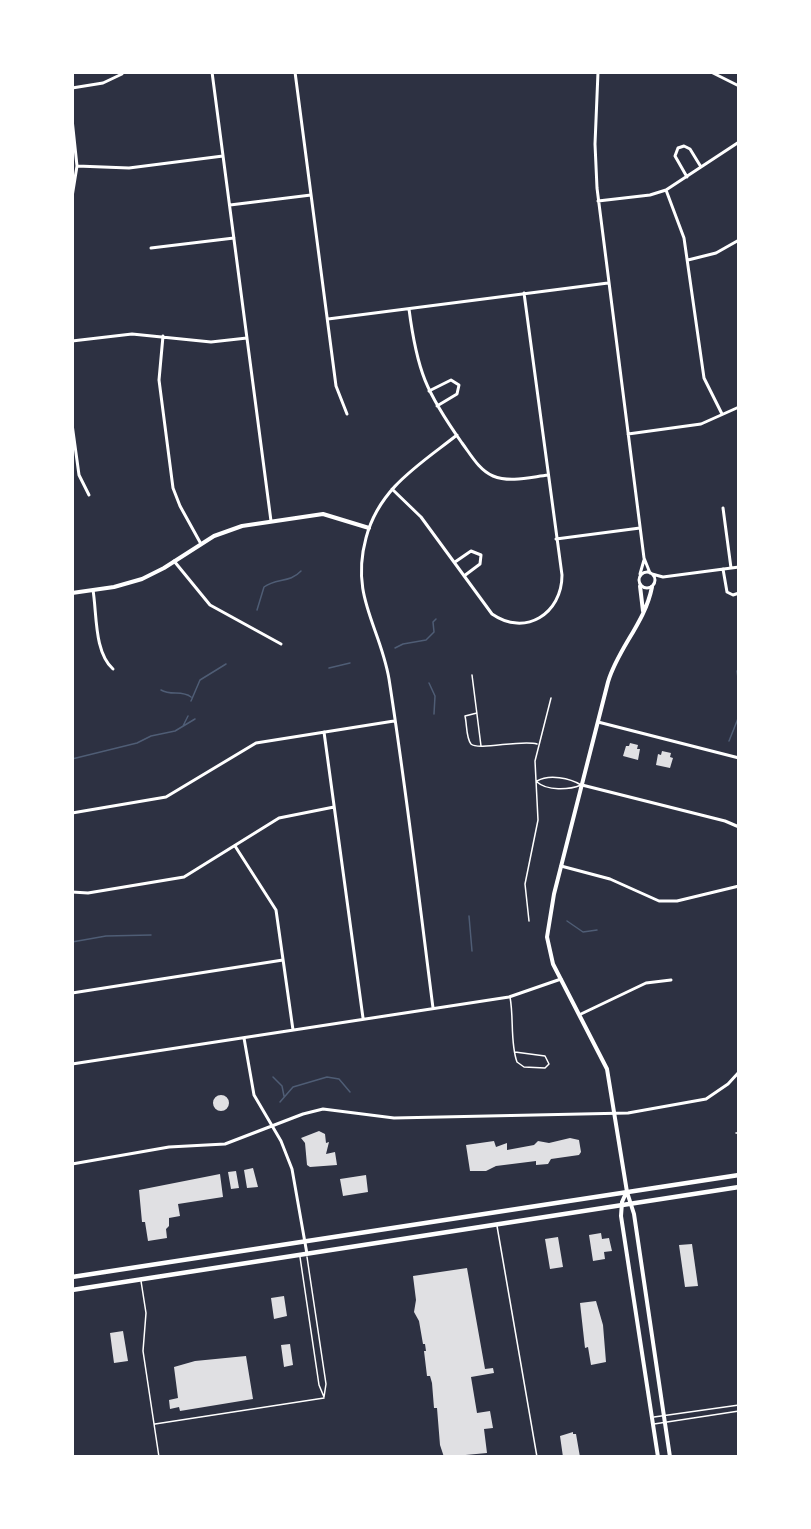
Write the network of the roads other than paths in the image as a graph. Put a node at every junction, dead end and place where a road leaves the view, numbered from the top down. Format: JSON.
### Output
{"nodes":[{"id":1,"x":212,"y":72,"type":"edge"},
{"id":2,"x":295,"y":72,"type":"edge"},
{"id":3,"x":598,"y":72,"type":"edge"},
{"id":4,"x":711,"y":72,"type":"edge"},
{"id":5,"x":122,"y":74,"type":"dead end"},
{"id":6,"x":739,"y":86,"type":"edge"},
{"id":7,"x":72,"y":88,"type":"edge"},
{"id":8,"x":72,"y":119,"type":"edge"},
{"id":9,"x":739,"y":142,"type":"edge"},
{"id":10,"x":223,"y":156,"type":"junction"},
{"id":11,"x":77,"y":166,"type":"junction"},
{"id":12,"x":701,"y":167,"type":"junction"},
{"id":13,"x":687,"y":177,"type":"junction"},
{"id":14,"x":666,"y":189,"type":"junction"},
{"id":15,"x":311,"y":195,"type":"junction"},
{"id":16,"x":72,"y":197,"type":"edge"},
{"id":17,"x":598,"y":201,"type":"junction"},
{"id":18,"x":230,"y":206,"type":"junction"},
{"id":19,"x":234,"y":238,"type":"junction"},
{"id":20,"x":739,"y":240,"type":"edge"},
{"id":21,"x":151,"y":248,"type":"dead end"},
{"id":22,"x":688,"y":260,"type":"junction"},
{"id":23,"x":608,"y":283,"type":"junction"},
{"id":24,"x":524,"y":294,"type":"junction"},
{"id":25,"x":409,"y":309,"type":"junction"},
{"id":26,"x":328,"y":319,"type":"junction"},
{"id":27,"x":163,"y":336,"type":"junction"},
{"id":28,"x":247,"y":338,"type":"junction"},
{"id":29,"x":72,"y":341,"type":"edge"},
{"id":30,"x":429,"y":391,"type":"junction"},
{"id":31,"x":437,"y":406,"type":"junction"},
{"id":32,"x":739,"y":407,"type":"edge"},
{"id":33,"x":347,"y":414,"type":"dead end"},
{"id":34,"x":722,"y":414,"type":"junction"},
{"id":35,"x":72,"y":423,"type":"edge"},
{"id":36,"x":628,"y":434,"type":"junction"},
{"id":37,"x":457,"y":435,"type":"junction"},
{"id":38,"x":548,"y":475,"type":"junction"},
{"id":39,"x":392,"y":489,"type":"junction"},
{"id":40,"x":89,"y":495,"type":"dead end"},
{"id":41,"x":723,"y":508,"type":"dead end"},
{"id":42,"x":271,"y":521,"type":"junction"},
{"id":43,"x":369,"y":528,"type":"junction"},
{"id":44,"x":640,"y":528,"type":"junction"},
{"id":45,"x":556,"y":539,"type":"junction"},
{"id":46,"x":201,"y":544,"type":"junction"},
{"id":47,"x":644,"y":558,"type":"junction"},
{"id":48,"x":174,"y":561,"type":"junction"},
{"id":49,"x":454,"y":562,"type":"junction"},
{"id":50,"x":739,"y":567,"type":"edge"},
{"id":51,"x":731,"y":568,"type":"junction"},
{"id":52,"x":723,"y":569,"type":"junction"},
{"id":53,"x":651,"y":574,"type":"junction"},
{"id":54,"x":640,"y":575,"type":"junction"},
{"id":55,"x":464,"y":576,"type":"junction"},
{"id":56,"x":663,"y":577,"type":"junction"},
{"id":57,"x":640,"y":586,"type":"junction"},
{"id":58,"x":653,"y":586,"type":"junction"},
{"id":59,"x":93,"y":590,"type":"junction"},
{"id":60,"x":739,"y":592,"type":"edge"},
{"id":61,"x":72,"y":593,"type":"edge"},
{"id":62,"x":643,"y":616,"type":"junction"},
{"id":63,"x":281,"y":644,"type":"dead end"},
{"id":64,"x":113,"y":669,"type":"dead end"},
{"id":65,"x":472,"y":675,"type":"dead end"},
{"id":66,"x":551,"y":698,"type":"dead end"},
{"id":67,"x":477,"y":713,"type":"junction"},
{"id":68,"x":394,"y":721,"type":"junction"},
{"id":69,"x":597,"y":722,"type":"junction"},
{"id":70,"x":324,"y":732,"type":"junction"},
{"id":71,"x":538,"y":744,"type":"junction"},
{"id":72,"x":482,"y":748,"type":"junction"},
{"id":73,"x":739,"y":758,"type":"edge"},
{"id":74,"x":536,"y":781,"type":"junction"},
{"id":75,"x":582,"y":785,"type":"junction"},
{"id":76,"x":334,"y":807,"type":"junction"},
{"id":77,"x":72,"y":813,"type":"edge"},
{"id":78,"x":739,"y":827,"type":"edge"},
{"id":79,"x":235,"y":846,"type":"junction"},
{"id":80,"x":561,"y":866,"type":"junction"},
{"id":81,"x":739,"y":886,"type":"edge"},
{"id":82,"x":72,"y":892,"type":"edge"},
{"id":83,"x":529,"y":921,"type":"dead end"},
{"id":84,"x":283,"y":960,"type":"junction"},
{"id":85,"x":561,"y":979,"type":"junction"},
{"id":86,"x":671,"y":980,"type":"dead end"},
{"id":87,"x":72,"y":993,"type":"edge"},
{"id":88,"x":509,"y":997,"type":"junction"},
{"id":89,"x":433,"y":1008,"type":"junction"},
{"id":90,"x":581,"y":1014,"type":"junction"},
{"id":91,"x":363,"y":1019,"type":"junction"},
{"id":92,"x":293,"y":1030,"type":"junction"},
{"id":93,"x":244,"y":1038,"type":"junction"},
{"id":94,"x":515,"y":1052,"type":"junction"},
{"id":95,"x":72,"y":1064,"type":"edge"},
{"id":96,"x":739,"y":1072,"type":"edge"},
{"id":97,"x":616,"y":1114,"type":"junction"},
{"id":98,"x":272,"y":1125,"type":"junction"},
{"id":99,"x":72,"y":1164,"type":"edge"},
{"id":100,"x":739,"y":1175,"type":"edge"},
{"id":101,"x":739,"y":1186,"type":"edge"},
{"id":102,"x":627,"y":1192,"type":"junction"},
{"id":103,"x":632,"y":1203,"type":"junction"},
{"id":104,"x":621,"y":1204,"type":"junction"},
{"id":105,"x":497,"y":1225,"type":"junction"},
{"id":106,"x":304,"y":1242,"type":"junction"},
{"id":107,"x":307,"y":1254,"type":"junction"},
{"id":108,"x":300,"y":1255,"type":"junction"},
{"id":109,"x":72,"y":1277,"type":"edge"},
{"id":110,"x":141,"y":1280,"type":"junction"},
{"id":111,"x":72,"y":1290,"type":"edge"},
{"id":112,"x":324,"y":1398,"type":"junction"},
{"id":113,"x":739,"y":1405,"type":"edge"},
{"id":114,"x":739,"y":1412,"type":"edge"},
{"id":115,"x":665,"y":1416,"type":"junction"},
{"id":116,"x":652,"y":1417,"type":"junction"},
{"id":117,"x":666,"y":1423,"type":"junction"},
{"id":118,"x":154,"y":1424,"type":"junction"},
{"id":119,"x":654,"y":1424,"type":"junction"},
{"id":120,"x":159,"y":1457,"type":"edge"},
{"id":121,"x":537,"y":1457,"type":"edge"},
{"id":122,"x":658,"y":1457,"type":"edge"},
{"id":123,"x":670,"y":1457,"type":"edge"}],
"edges":[{"from":1,"to":10,"type":"street"},
{"from":2,"to":15,"type":"street"},
{"from":3,"to":17,"type":"street"},
{"from":4,"to":6,"type":"street"},
{"from":5,"to":7,"type":"street"},
{"from":8,"to":11,"type":"street"},
{"from":9,"to":12,"type":"street"},
{"from":10,"to":11,"type":"street"},
{"from":10,"to":18,"type":"street"},
{"from":11,"to":16,"type":"street"},
{"from":12,"to":13,"type":"street"},
{"from":12,"to":13,"type":"street"},
{"from":13,"to":14,"type":"street"},
{"from":14,"to":17,"type":"street"},
{"from":14,"to":22,"type":"street"},
{"from":15,"to":18,"type":"street"},
{"from":15,"to":26,"type":"street"},
{"from":17,"to":23,"type":"street"},
{"from":18,"to":19,"type":"street"},
{"from":19,"to":21,"type":"street"},
{"from":19,"to":28,"type":"street"},
{"from":20,"to":22,"type":"street"},
{"from":22,"to":34,"type":"street"},
{"from":23,"to":24,"type":"street"},
{"from":23,"to":36,"type":"street"},
{"from":24,"to":25,"type":"street"},
{"from":24,"to":38,"type":"street"},
{"from":25,"to":26,"type":"street"},
{"from":25,"to":30,"type":"street"},
{"from":26,"to":33,"type":"street"},
{"from":27,"to":28,"type":"street"},
{"from":27,"to":29,"type":"street"},
{"from":27,"to":46,"type":"street"},
{"from":28,"to":42,"type":"street"},
{"from":30,"to":31,"type":"street"},
{"from":30,"to":31,"type":"street"},
{"from":31,"to":37,"type":"street"},
{"from":32,"to":34,"type":"street"},
{"from":34,"to":36,"type":"street"},
{"from":35,"to":40,"type":"street"},
{"from":36,"to":44,"type":"street"},
{"from":37,"to":38,"type":"street"},
{"from":37,"to":39,"type":"street"},
{"from":38,"to":45,"type":"street"},
{"from":39,"to":43,"type":"street"},
{"from":39,"to":49,"type":"street"},
{"from":41,"to":51,"type":"street"},
{"from":42,"to":43,"type":"street"},
{"from":42,"to":46,"type":"street"},
{"from":43,"to":68,"type":"street"},
{"from":44,"to":45,"type":"street"},
{"from":44,"to":47,"type":"street"},
{"from":45,"to":55,"type":"street"},
{"from":46,"to":48,"type":"street"},
{"from":47,"to":53,"type":"street"},
{"from":47,"to":54,"type":"street"},
{"from":48,"to":59,"type":"street"},
{"from":48,"to":63,"type":"street"},
{"from":49,"to":55,"type":"street"},
{"from":49,"to":55,"type":"street"},
{"from":50,"to":51,"type":"street"},
{"from":51,"to":52,"type":"street"},
{"from":52,"to":56,"type":"street"},
{"from":52,"to":60,"type":"street"},
{"from":53,"to":54,"type":"street"},
{"from":53,"to":56,"type":"street"},
{"from":53,"to":58,"type":"street"},
{"from":54,"to":57,"type":"street"},
{"from":56,"to":58,"type":"street"},
{"from":57,"to":58,"type":"street"},
{"from":57,"to":62,"type":"street"},
{"from":58,"to":62,"type":"street"},
{"from":59,"to":61,"type":"street"},
{"from":59,"to":64,"type":"street"},
{"from":62,"to":69,"type":"street"},
{"from":65,"to":67,"type":"lane"},
{"from":66,"to":71,"type":"lane"},
{"from":67,"to":72,"type":"lane"},
{"from":67,"to":72,"type":"lane"},
{"from":68,"to":70,"type":"street"},
{"from":68,"to":89,"type":"street"},
{"from":69,"to":73,"type":"street"},
{"from":69,"to":75,"type":"street"},
{"from":70,"to":76,"type":"street"},
{"from":70,"to":77,"type":"street"},
{"from":71,"to":72,"type":"lane"},
{"from":71,"to":74,"type":"lane"},
{"from":74,"to":75,"type":"lane"},
{"from":74,"to":75,"type":"lane"},
{"from":74,"to":83,"type":"lane"},
{"from":75,"to":78,"type":"street"},
{"from":75,"to":80,"type":"street"},
{"from":76,"to":79,"type":"street"},
{"from":76,"to":91,"type":"street"},
{"from":79,"to":82,"type":"street"},
{"from":79,"to":84,"type":"street"},
{"from":80,"to":81,"type":"street"},
{"from":80,"to":85,"type":"street"},
{"from":84,"to":87,"type":"street"},
{"from":84,"to":92,"type":"street"},
{"from":85,"to":88,"type":"street"},
{"from":85,"to":90,"type":"street"},
{"from":86,"to":90,"type":"street"},
{"from":88,"to":89,"type":"street"},
{"from":88,"to":94,"type":"lane"},
{"from":89,"to":91,"type":"street"},
{"from":90,"to":97,"type":"street"},
{"from":91,"to":92,"type":"street"},
{"from":92,"to":93,"type":"street"},
{"from":93,"to":95,"type":"street"},
{"from":93,"to":98,"type":"street"},
{"from":94,"to":94,"type":"lane"},
{"from":96,"to":97,"type":"street"},
{"from":97,"to":98,"type":"street"},
{"from":97,"to":102,"type":"street"},
{"from":98,"to":99,"type":"street"},
{"from":98,"to":106,"type":"street"},
{"from":100,"to":102,"type":"main road"},
{"from":101,"to":103,"type":"main road"},
{"from":102,"to":103,"type":"street"},
{"from":102,"to":104,"type":"street"},
{"from":102,"to":106,"type":"main road"},
{"from":103,"to":104,"type":"main road"},
{"from":103,"to":115,"type":"street"},
{"from":104,"to":105,"type":"main road"},
{"from":104,"to":116,"type":"street"},
{"from":105,"to":107,"type":"main road"},
{"from":105,"to":121,"type":"lane"},
{"from":106,"to":107,"type":"street"},
{"from":106,"to":108,"type":"street"},
{"from":106,"to":109,"type":"main road"},
{"from":107,"to":108,"type":"main road"},
{"from":107,"to":112,"type":"lane"},
{"from":108,"to":110,"type":"main road"},
{"from":108,"to":112,"type":"lane"},
{"from":110,"to":111,"type":"main road"},
{"from":110,"to":118,"type":"lane"},
{"from":112,"to":118,"type":"lane"},
{"from":113,"to":115,"type":"lane"},
{"from":114,"to":117,"type":"lane"},
{"from":115,"to":116,"type":"lane"},
{"from":115,"to":117,"type":"street"},
{"from":116,"to":119,"type":"street"},
{"from":117,"to":119,"type":"lane"},
{"from":117,"to":123,"type":"street"},
{"from":118,"to":120,"type":"lane"},
{"from":119,"to":122,"type":"street"}]}
